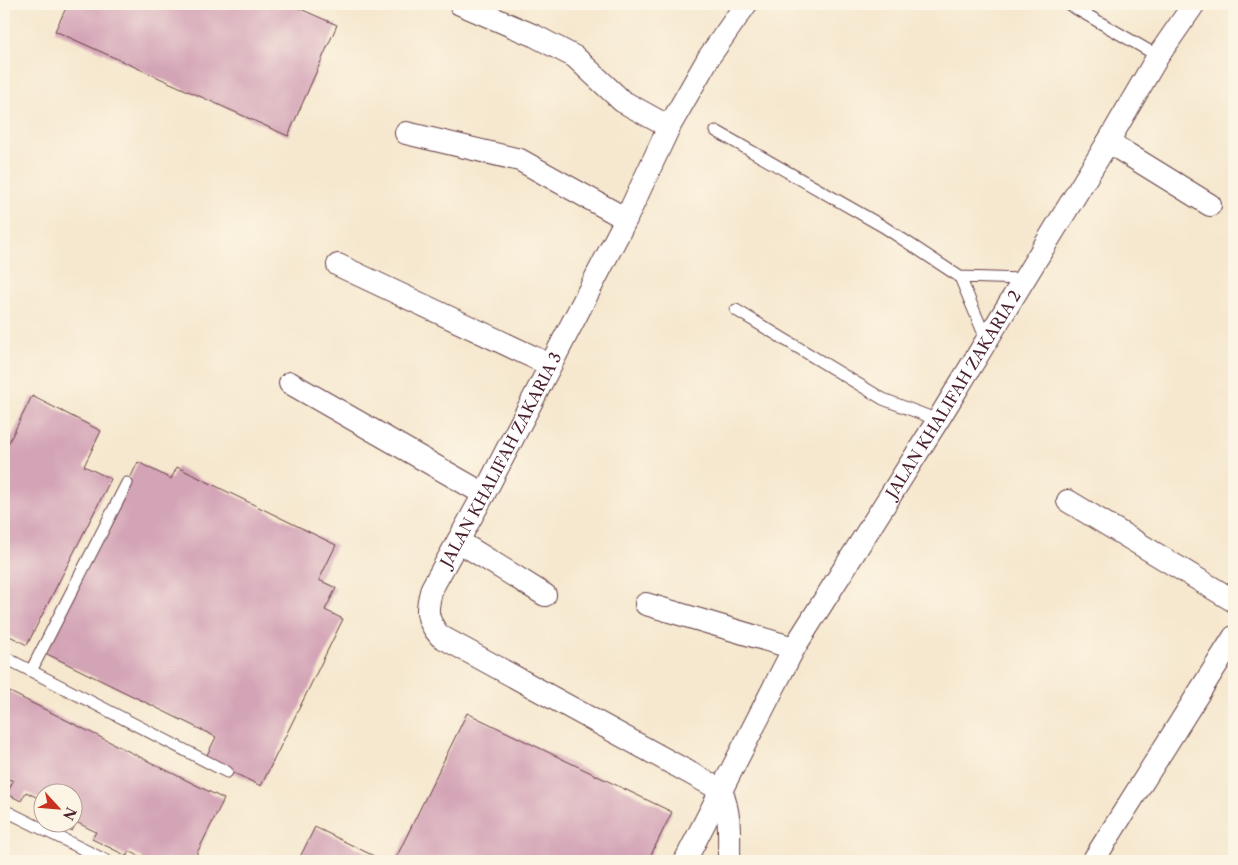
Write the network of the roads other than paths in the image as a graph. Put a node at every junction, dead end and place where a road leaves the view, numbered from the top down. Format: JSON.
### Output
{"nodes":[{"id":1,"x":460,"y":4,"type":"edge"},
{"id":2,"x":746,"y":4,"type":"edge"},
{"id":3,"x":1068,"y":4,"type":"edge"},
{"id":4,"x":1194,"y":4,"type":"edge"},
{"id":5,"x":1158,"y":56,"type":"junction"},
{"id":6,"x":669,"y":127,"type":"junction"},
{"id":7,"x":716,"y":131,"type":"dead end"},
{"id":8,"x":406,"y":133,"type":"dead end"},
{"id":9,"x":1108,"y":142,"type":"junction"},
{"id":10,"x":1210,"y":205,"type":"dead end"},
{"id":11,"x":626,"y":219,"type":"junction"},
{"id":12,"x":338,"y":265,"type":"dead end"},
{"id":13,"x":960,"y":277,"type":"junction"},
{"id":14,"x":1024,"y":280,"type":"junction"},
{"id":15,"x":736,"y":310,"type":"dead end"},
{"id":16,"x":986,"y":339,"type":"junction"},
{"id":17,"x":550,"y":365,"type":"junction"},
{"id":18,"x":290,"y":383,"type":"dead end"},
{"id":19,"x":938,"y":420,"type":"junction"},
{"id":20,"x":127,"y":482,"type":"dead end"},
{"id":21,"x":484,"y":494,"type":"junction"},
{"id":22,"x":1068,"y":501,"type":"dead end"},
{"id":23,"x":458,"y":541,"type":"junction"},
{"id":24,"x":545,"y":595,"type":"dead end"},
{"id":25,"x":1234,"y":601,"type":"edge"},
{"id":26,"x":646,"y":604,"type":"dead end"},
{"id":27,"x":1234,"y":637,"type":"edge"},
{"id":28,"x":794,"y":648,"type":"junction"},
{"id":29,"x":4,"y":657,"type":"edge"},
{"id":30,"x":31,"y":671,"type":"junction"},
{"id":31,"x":227,"y":772,"type":"dead end"},
{"id":32,"x":721,"y":790,"type":"junction"},
{"id":33,"x":4,"y":810,"type":"edge"},
{"id":34,"x":107,"y":861,"type":"edge"},
{"id":35,"x":685,"y":861,"type":"edge"},
{"id":36,"x":729,"y":861,"type":"edge"},
{"id":37,"x":1093,"y":861,"type":"edge"}],
"edges":[{"from":1,"to":6,"type":"street"},
{"from":2,"to":6,"type":"street","name":"JALAN KHALIFAH ZAKARIA 3"},
{"from":3,"to":5,"type":"lane"},
{"from":4,"to":5,"type":"street","name":"JALAN KHALIFAH ZAKARIA 2"},
{"from":5,"to":9,"type":"street","name":"JALAN KHALIFAH ZAKARIA 2"},
{"from":6,"to":11,"type":"street","name":"JALAN KHALIFAH ZAKARIA 3"},
{"from":7,"to":13,"type":"lane"},
{"from":8,"to":11,"type":"street"},
{"from":9,"to":10,"type":"street"},
{"from":9,"to":14,"type":"street","name":"JALAN KHALIFAH ZAKARIA 2"},
{"from":11,"to":17,"type":"street","name":"JALAN KHALIFAH ZAKARIA 3"},
{"from":12,"to":17,"type":"street"},
{"from":13,"to":14,"type":"lane"},
{"from":13,"to":16,"type":"lane"},
{"from":14,"to":16,"type":"street","name":"JALAN KHALIFAH ZAKARIA 2"},
{"from":15,"to":19,"type":"lane"},
{"from":16,"to":19,"type":"street","name":"JALAN KHALIFAH ZAKARIA 2"},
{"from":17,"to":21,"type":"street","name":"JALAN KHALIFAH ZAKARIA 3"},
{"from":18,"to":21,"type":"street"},
{"from":19,"to":28,"type":"street","name":"JALAN KHALIFAH ZAKARIA 2"},
{"from":20,"to":30,"type":"lane"},
{"from":21,"to":23,"type":"street","name":"JALAN KHALIFAH ZAKARIA 3"},
{"from":22,"to":25,"type":"street"},
{"from":23,"to":24,"type":"street"},
{"from":23,"to":32,"type":"street","name":"JALAN KHALIFAH ZAKARIA 3"},
{"from":26,"to":28,"type":"street"},
{"from":27,"to":37,"type":"street"},
{"from":28,"to":32,"type":"street","name":"JALAN KHALIFAH ZAKARIA 2"},
{"from":29,"to":30,"type":"lane"},
{"from":30,"to":31,"type":"lane"},
{"from":32,"to":35,"type":"street","name":"JALAN KHALIFAH ZAKARIA 2"},
{"from":32,"to":36,"type":"street"},
{"from":33,"to":34,"type":"lane"}]}
